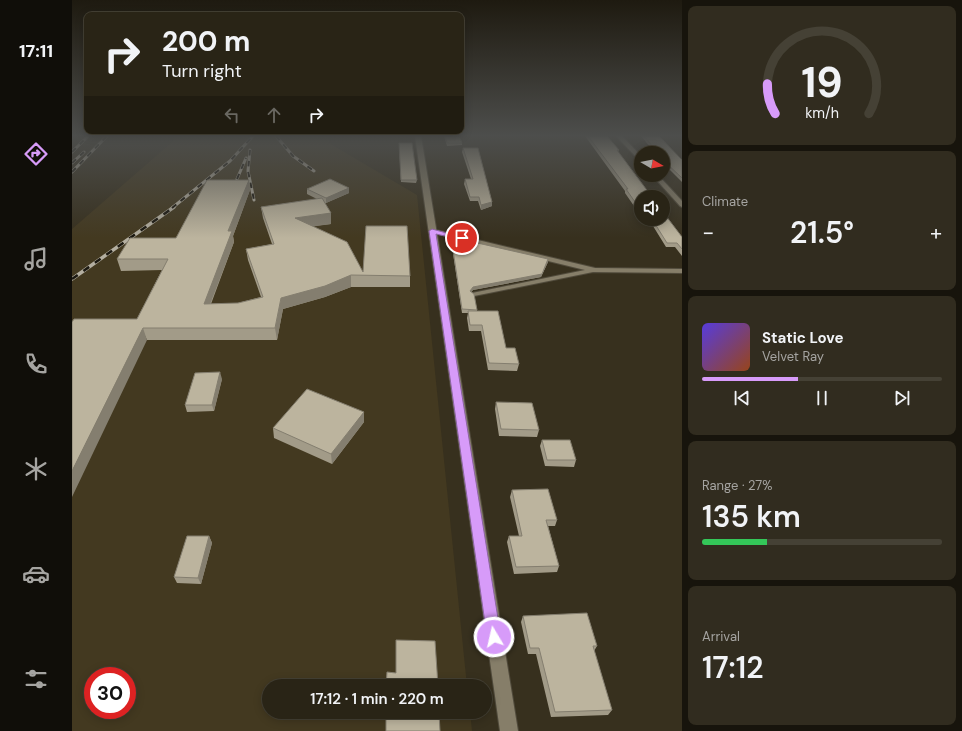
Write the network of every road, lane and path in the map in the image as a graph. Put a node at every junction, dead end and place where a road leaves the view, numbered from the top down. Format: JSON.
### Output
{"nodes":[{"id":1,"x":423,"y":170,"type":"edge"},
{"id":2,"x":661,"y":182,"type":"edge"},
{"id":3,"x":682,"y":205,"type":"edge"},
{"id":4,"x":432,"y":231,"type":"junction"},
{"id":5,"x":594,"y":270,"type":"junction"},
{"id":6,"x":682,"y":271,"type":"edge"},
{"id":7,"x":474,"y":294,"type":"edge"},
{"id":8,"x":509,"y":731,"type":"edge"}],
"edges":[{"from":1,"to":4,"type":"street"},
{"from":2,"to":3,"type":"street"},
{"from":4,"to":5,"type":"lane"},
{"from":4,"to":8,"type":"street"},
{"from":5,"to":6,"type":"lane"},
{"from":5,"to":7,"type":"lane"}]}
